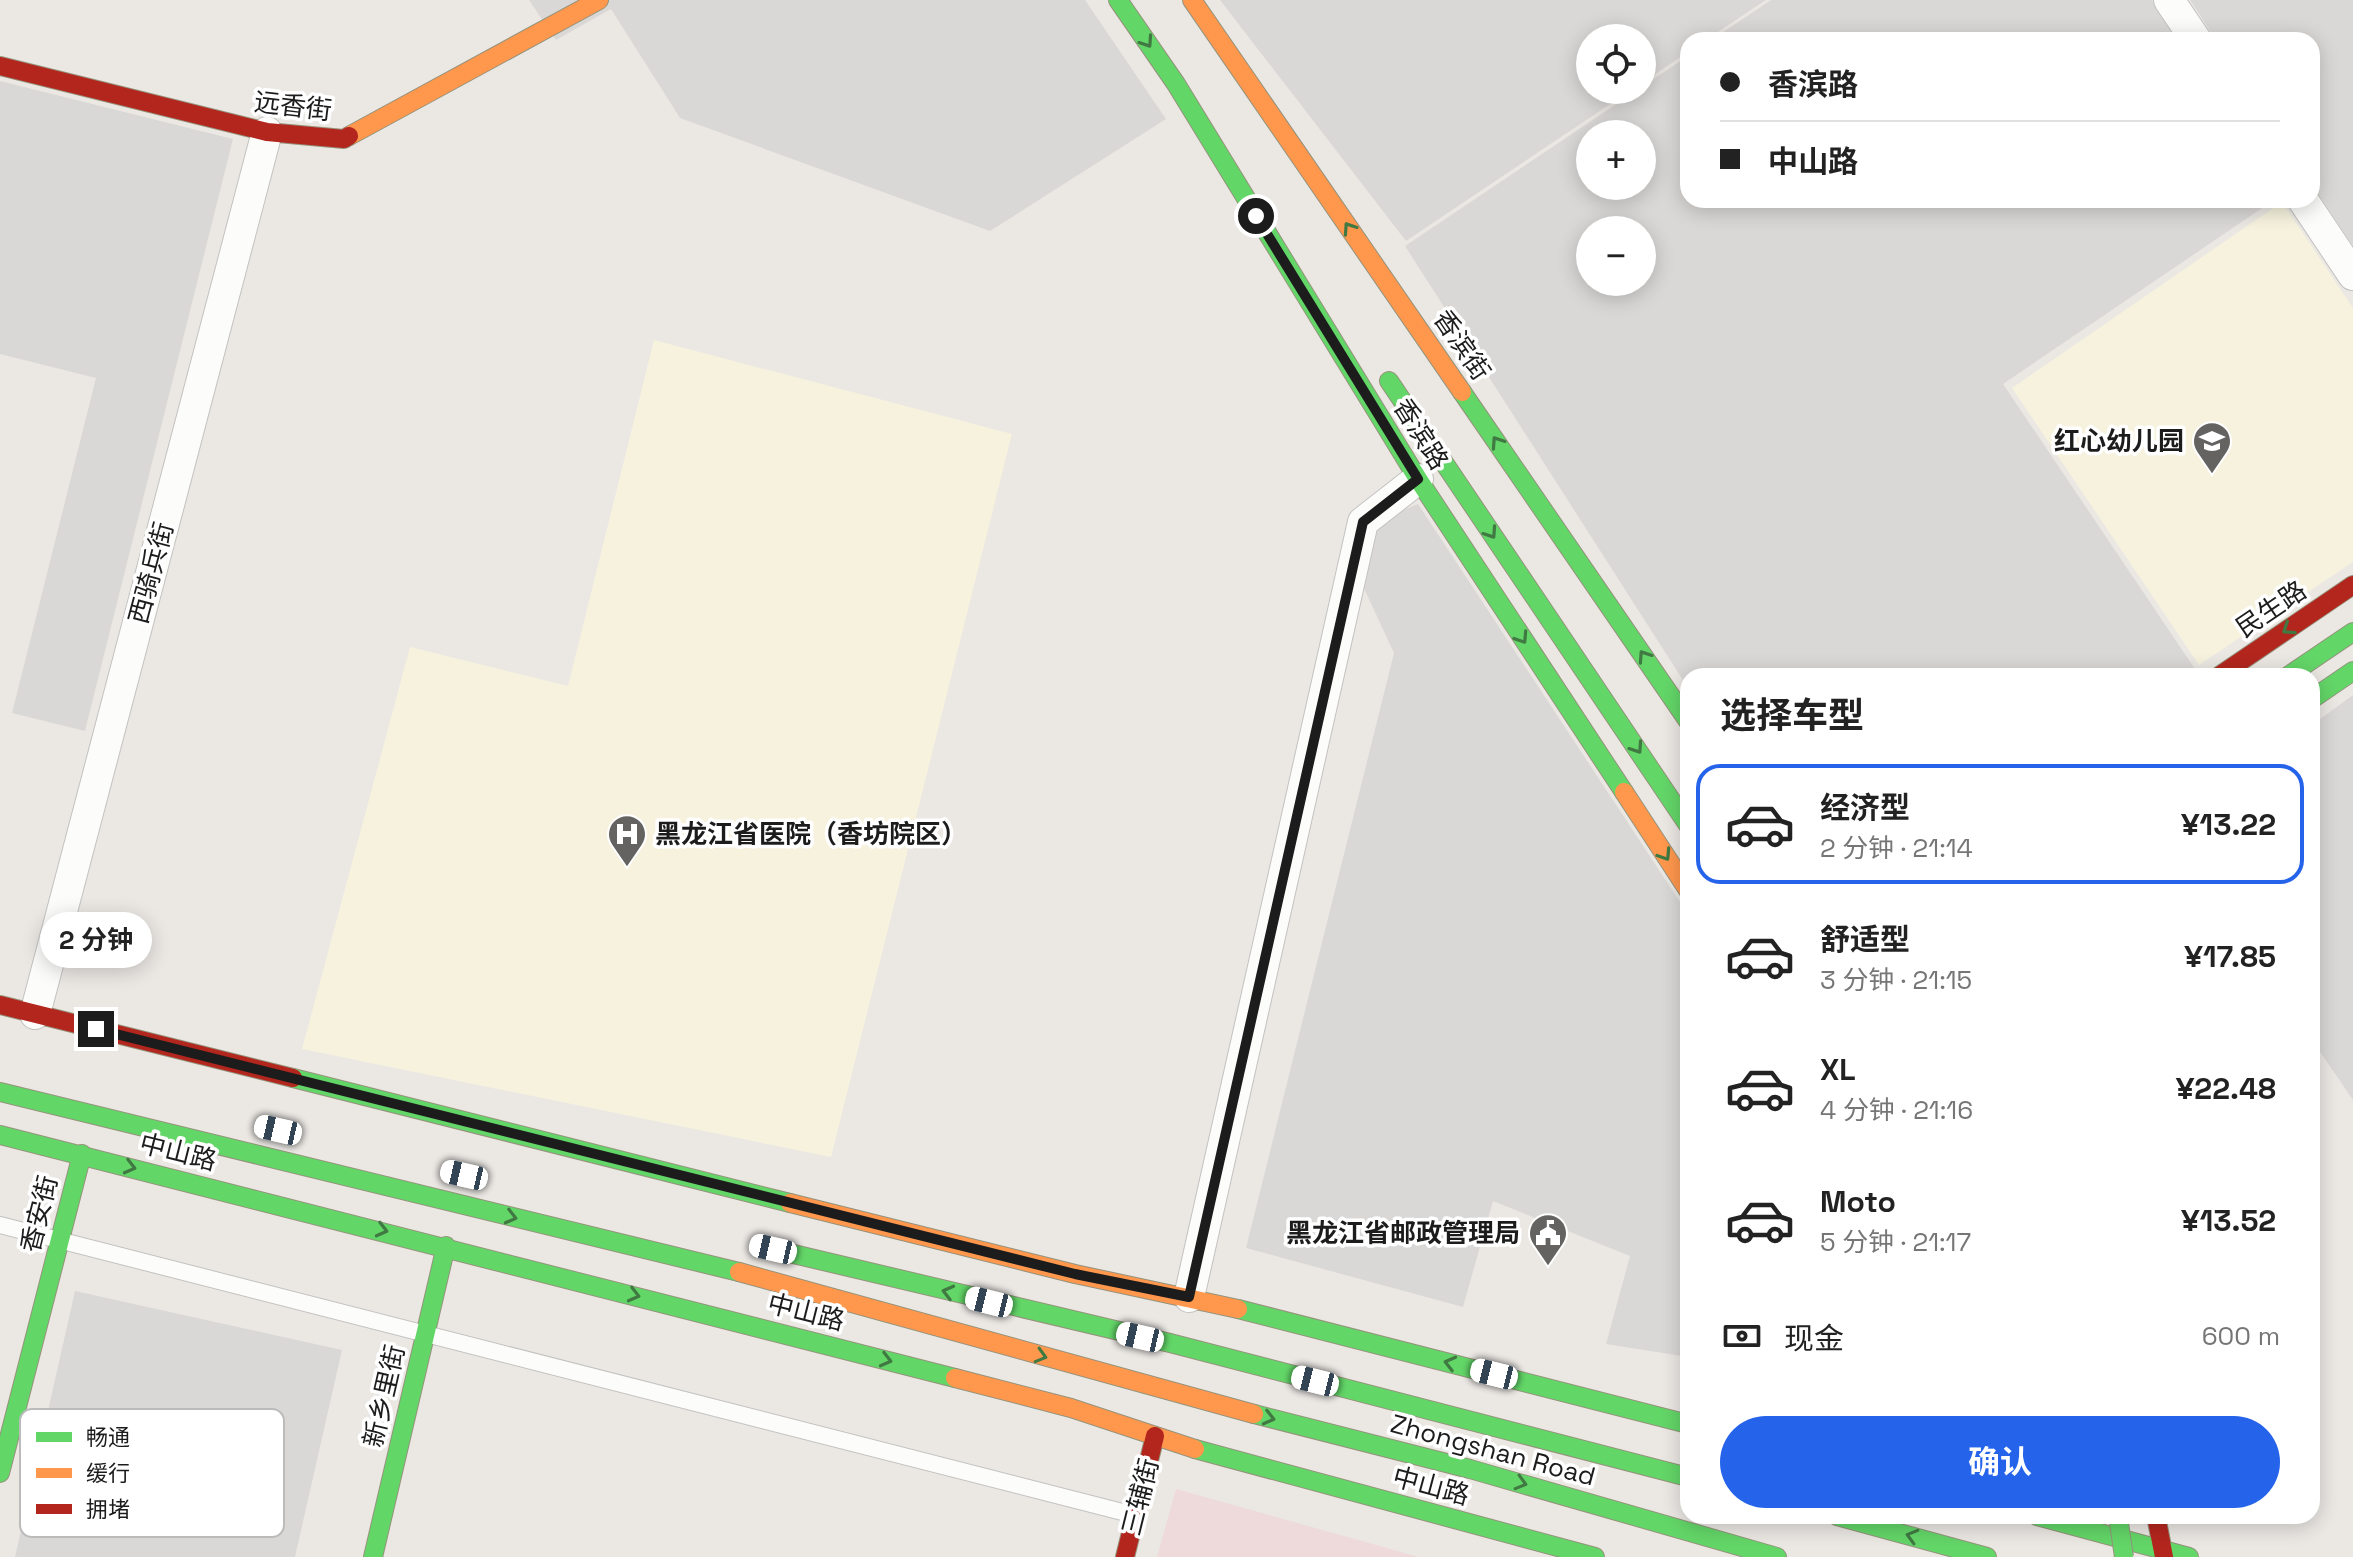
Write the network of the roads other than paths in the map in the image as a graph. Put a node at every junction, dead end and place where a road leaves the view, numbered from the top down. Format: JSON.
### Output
{"nodes":[{"id":1,"x":599,"y":0,"type":"edge"},
{"id":2,"x":1118,"y":0,"type":"edge"},
{"id":3,"x":1192,"y":0,"type":"edge"},
{"id":4,"x":2169,"y":0,"type":"edge"},
{"id":5,"x":2191,"y":32,"type":"edge"},
{"id":6,"x":0,"y":66,"type":"edge"},
{"id":7,"x":1176,"y":84,"type":"junction"},
{"id":8,"x":267,"y":132,"type":"junction"},
{"id":9,"x":2308,"y":208,"type":"edge"},
{"id":10,"x":2353,"y":275,"type":"edge"},
{"id":11,"x":1331,"y":299,"type":"dead end"},
{"id":12,"x":1381,"y":369,"type":"dead end"},
{"id":13,"x":1418,"y":479,"type":"junction"},
{"id":14,"x":2353,"y":585,"type":"edge"},
{"id":15,"x":2353,"y":632,"type":"edge"},
{"id":16,"x":2231,"y":668,"type":"edge"},
{"id":17,"x":2300,"y":668,"type":"edge"},
{"id":18,"x":2353,"y":671,"type":"edge"},
{"id":19,"x":2320,"y":694,"type":"edge"},
{"id":20,"x":1680,"y":709,"type":"edge"},
{"id":21,"x":1680,"y":813,"type":"edge"},
{"id":22,"x":1680,"y":878,"type":"edge"},
{"id":23,"x":0,"y":1005,"type":"edge"},
{"id":24,"x":35,"y":1014,"type":"junction"},
{"id":25,"x":0,"y":1092,"type":"edge"},
{"id":26,"x":0,"y":1135,"type":"edge"},
{"id":27,"x":82,"y":1154,"type":"junction"},
{"id":28,"x":0,"y":1225,"type":"edge"},
{"id":29,"x":59,"y":1240,"type":"junction"},
{"id":30,"x":742,"y":1242,"type":"dead end"},
{"id":31,"x":446,"y":1246,"type":"junction"},
{"id":32,"x":1075,"y":1274,"type":"junction"},
{"id":33,"x":1189,"y":1297,"type":"junction"},
{"id":34,"x":1139,"y":1309,"type":"dead end"},
{"id":35,"x":1165,"y":1323,"type":"dead end"},
{"id":36,"x":426,"y":1334,"type":"junction"},
{"id":37,"x":1230,"y":1359,"type":"junction"},
{"id":38,"x":1585,"y":1397,"type":"junction"},
{"id":39,"x":1193,"y":1399,"type":"junction"},
{"id":40,"x":1147,"y":1402,"type":"dead end"},
{"id":41,"x":1117,"y":1404,"type":"dead end"},
{"id":42,"x":1071,"y":1408,"type":"junction"},
{"id":43,"x":1567,"y":1410,"type":"dead end"},
{"id":44,"x":1600,"y":1420,"type":"dead end"},
{"id":45,"x":1545,"y":1421,"type":"dead end"},
{"id":46,"x":1680,"y":1422,"type":"edge"},
{"id":47,"x":1514,"y":1432,"type":"junction"},
{"id":48,"x":1155,"y":1436,"type":"junction"},
{"id":49,"x":1619,"y":1442,"type":"dead end"},
{"id":50,"x":1470,"y":1469,"type":"junction"},
{"id":51,"x":1659,"y":1470,"type":"junction"},
{"id":52,"x":0,"y":1473,"type":"edge"},
{"id":53,"x":1680,"y":1475,"type":"edge"},
{"id":54,"x":1135,"y":1515,"type":"junction"},
{"id":55,"x":1866,"y":1524,"type":"edge"},
{"id":56,"x":2065,"y":1524,"type":"edge"},
{"id":57,"x":2119,"y":1524,"type":"edge"},
{"id":58,"x":2159,"y":1524,"type":"edge"},
{"id":59,"x":2172,"y":1524,"type":"edge"},
{"id":60,"x":2086,"y":1530,"type":"edge"},
{"id":61,"x":1550,"y":1545,"type":"junction"},
{"id":62,"x":2172,"y":1555,"type":"edge"},
{"id":63,"x":373,"y":1557,"type":"edge"},
{"id":64,"x":1125,"y":1557,"type":"edge"},
{"id":65,"x":1595,"y":1557,"type":"edge"},
{"id":66,"x":1777,"y":1557,"type":"edge"},
{"id":67,"x":1987,"y":1557,"type":"edge"},
{"id":68,"x":2124,"y":1557,"type":"edge"}],
"edges":[{"from":1,"to":8,"type":"main road","name":"远香街"},
{"from":2,"to":7,"type":"main road","name":"香滨路","one_way":true},
{"from":20,"to":3,"type":"main road","name":"香滨街","one_way":true},
{"from":4,"to":5,"type":"street"},
{"from":6,"to":8,"type":"main road","name":"远香街"},
{"from":7,"to":11,"type":"main road"},
{"from":7,"to":13,"type":"main road","name":"香滨路"},
{"from":8,"to":24,"type":"street","name":"西骑兵街"},
{"from":9,"to":10,"type":"street"},
{"from":12,"to":21,"type":"main road","one_way":true},
{"from":13,"to":22,"type":"main road","name":"香滨路","one_way":true},
{"from":13,"to":33,"type":"street"},
{"from":14,"to":16,"type":"main road","name":"民生路","one_way":true},
{"from":15,"to":17,"type":"main road"},
{"from":18,"to":19,"type":"main road"},
{"from":23,"to":24,"type":"main road"},
{"from":24,"to":32,"type":"main road"},
{"from":25,"to":39,"type":"main road","name":"中山路","one_way":true},
{"from":26,"to":27,"type":"main road","name":"中山路"},
{"from":27,"to":29,"type":"main road","name":"香安街"},
{"from":27,"to":31,"type":"main road","name":"中山路","one_way":true},
{"from":28,"to":29,"type":"lane"},
{"from":29,"to":36,"type":"lane"},
{"from":29,"to":52,"type":"main road","name":"香安街"},
{"from":37,"to":30,"type":"main road","name":"中山路","one_way":true},
{"from":31,"to":36,"type":"main road","name":"新乡里街"},
{"from":31,"to":42,"type":"main road","name":"中山路","one_way":true},
{"from":32,"to":33,"type":"main road"},
{"from":32,"to":34,"type":"main road"},
{"from":38,"to":33,"type":"main road","one_way":true},
{"from":35,"to":37,"type":"main road"},
{"from":36,"to":54,"type":"lane"},
{"from":36,"to":63,"type":"main road","name":"新乡里街"},
{"from":37,"to":47,"type":"main road"},
{"from":38,"to":43,"type":"main road"},
{"from":38,"to":44,"type":"main road"},
{"from":38,"to":46,"type":"main road"},
{"from":39,"to":40,"type":"main road"},
{"from":39,"to":50,"type":"main road","name":"Zhongshan Road","one_way":true},
{"from":41,"to":42,"type":"main road"},
{"from":42,"to":48,"type":"main road","name":"中山路"},
{"from":45,"to":47,"type":"main road"},
{"from":47,"to":51,"type":"main road"},
{"from":48,"to":54,"type":"main road","name":"三辅街"},
{"from":48,"to":61,"type":"main road","name":"中山路"},
{"from":49,"to":51,"type":"main road"},
{"from":50,"to":61,"type":"main road"},
{"from":50,"to":66,"type":"main road","name":"Zhongshan Road","one_way":true},
{"from":51,"to":53,"type":"main road"},
{"from":54,"to":64,"type":"main road","name":"三辅街"},
{"from":67,"to":55,"type":"main road","one_way":true},
{"from":56,"to":60,"type":"main road"},
{"from":57,"to":68,"type":"main road","bridge":true},
{"from":58,"to":62,"type":"main road"},
{"from":59,"to":62,"type":"street"},
{"from":60,"to":62,"type":"main road"},
{"from":61,"to":65,"type":"main road","name":"中山路"}]}
